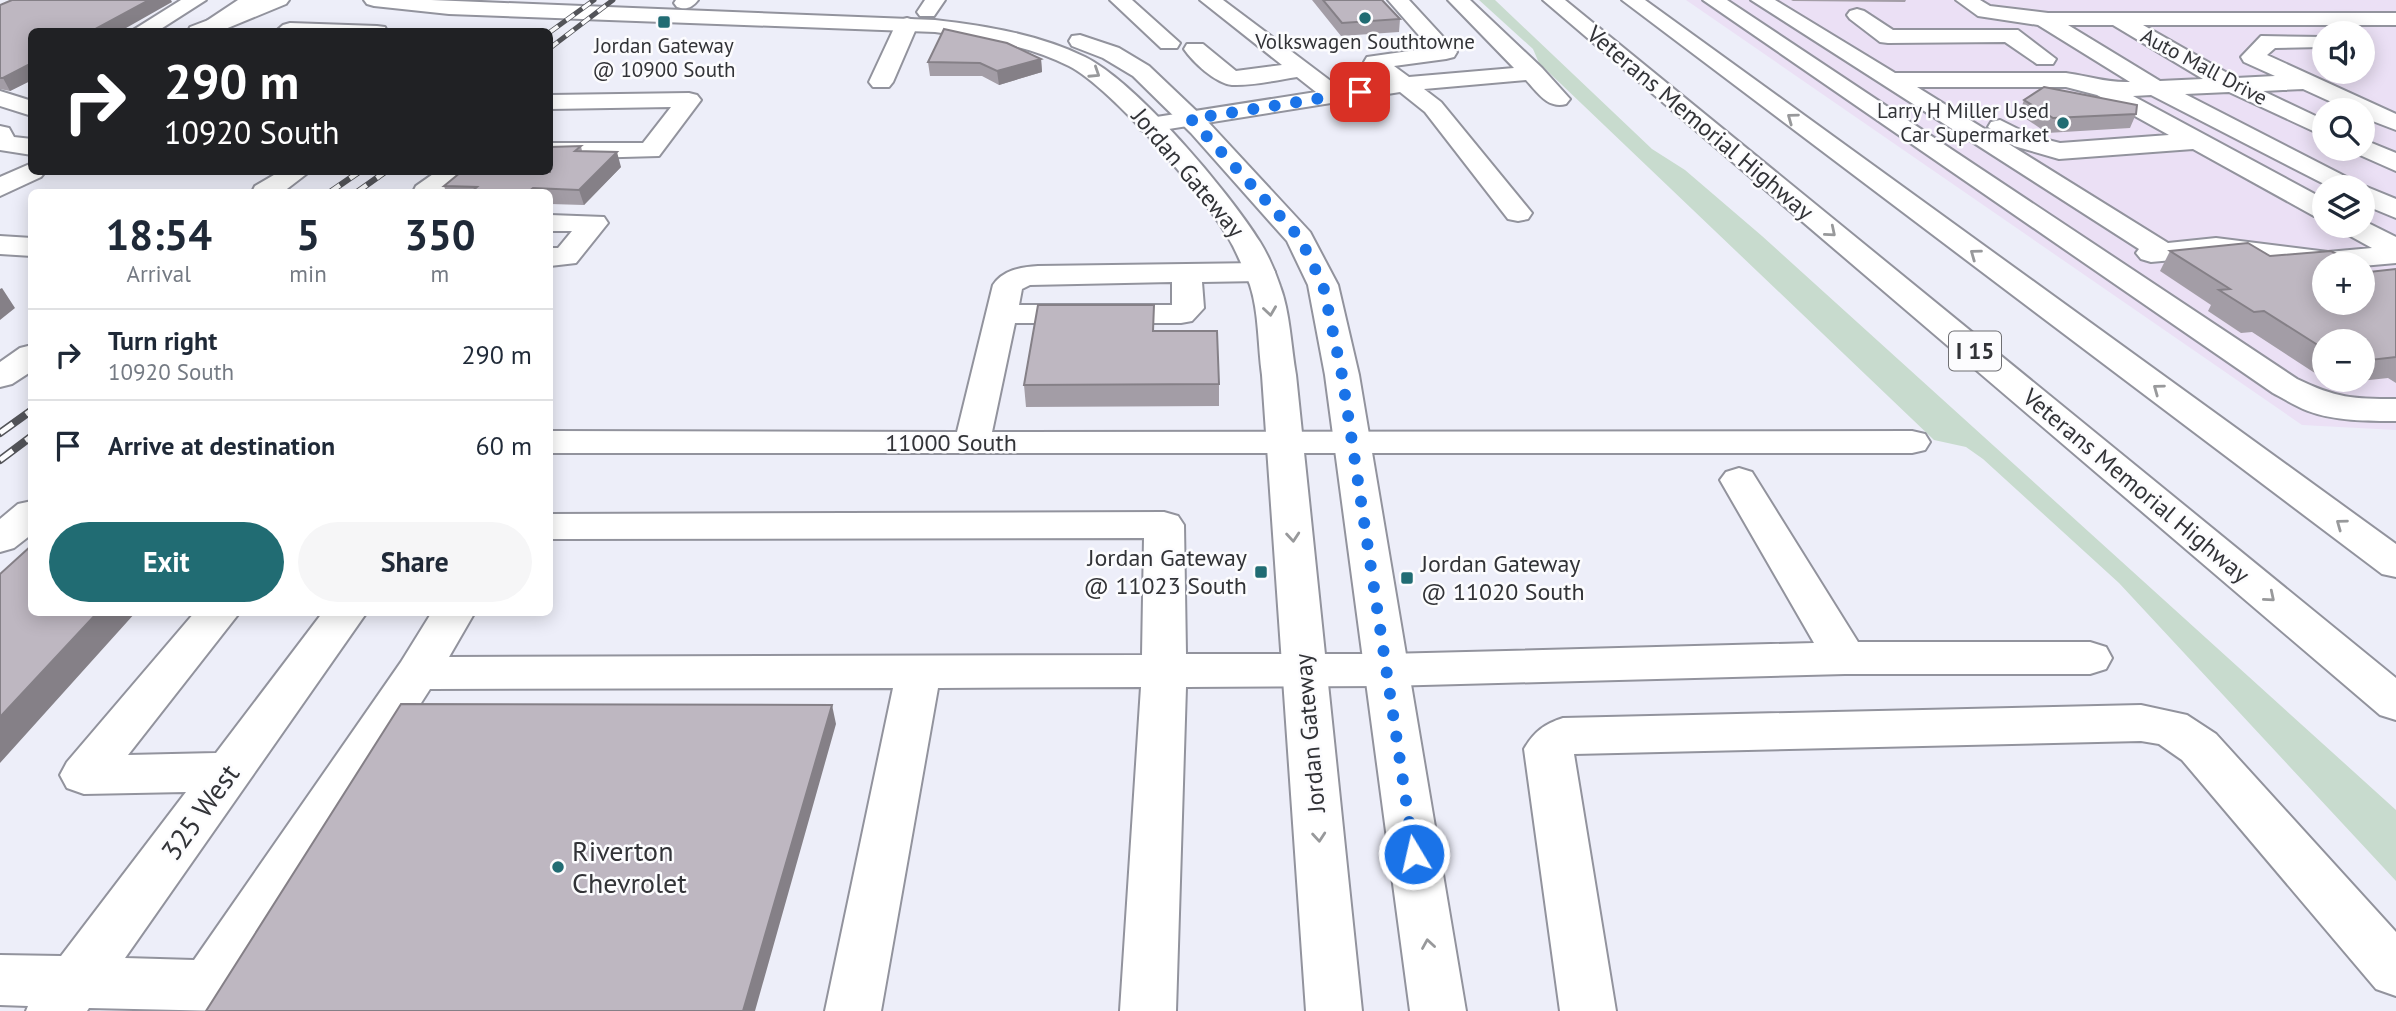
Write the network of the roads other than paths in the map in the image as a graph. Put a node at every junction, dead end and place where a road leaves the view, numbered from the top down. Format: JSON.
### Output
{"nodes":[{"id":1,"x":196,"y":0,"type":"edge"},
{"id":2,"x":252,"y":0,"type":"edge"},
{"id":3,"x":374,"y":0,"type":"edge"},
{"id":4,"x":565,"y":0,"type":"edge"},
{"id":5,"x":1120,"y":0,"type":"edge"},
{"id":6,"x":1210,"y":0,"type":"edge"},
{"id":7,"x":1398,"y":0,"type":"edge"},
{"id":8,"x":1458,"y":0,"type":"edge"},
{"id":9,"x":1553,"y":0,"type":"edge"},
{"id":10,"x":1632,"y":0,"type":"edge"},
{"id":11,"x":1713,"y":0,"type":"edge"},
{"id":12,"x":1761,"y":0,"type":"edge"},
{"id":13,"x":2015,"y":0,"type":"edge"},
{"id":14,"x":2087,"y":0,"type":"edge"},
{"id":15,"x":2252,"y":0,"type":"edge"},
{"id":16,"x":686,"y":2,"type":"edge"},
{"id":17,"x":288,"y":3,"type":"edge"},
{"id":18,"x":1942,"y":7,"type":"edge"},
{"id":19,"x":1974,"y":8,"type":"edge"},
{"id":20,"x":923,"y":12,"type":"edge"},
{"id":21,"x":1784,"y":14,"type":"junction"},
{"id":22,"x":1894,"y":15,"type":"dead end"},
{"id":23,"x":1857,"y":16,"type":"junction"},
{"id":24,"x":2043,"y":19,"type":"junction"},
{"id":25,"x":2118,"y":19,"type":"junction"},
{"id":26,"x":2288,"y":19,"type":"junction"},
{"id":27,"x":2396,"y":19,"type":"edge"},
{"id":28,"x":146,"y":28,"type":"edge"},
{"id":29,"x":215,"y":28,"type":"edge"},
{"id":30,"x":217,"y":28,"type":"edge"},
{"id":31,"x":2312,"y":32,"type":"edge"},
{"id":32,"x":2010,"y":35,"type":"junction"},
{"id":33,"x":2312,"y":39,"type":"edge"},
{"id":34,"x":1169,"y":43,"type":"dead end"},
{"id":35,"x":1195,"y":49,"type":"dead end"},
{"id":36,"x":1800,"y":57,"type":"junction"},
{"id":37,"x":1853,"y":58,"type":"junction"},
{"id":38,"x":1922,"y":58,"type":"dead end"},
{"id":39,"x":1977,"y":58,"type":"dead end"},
{"id":40,"x":2045,"y":59,"type":"junction"},
{"id":41,"x":2105,"y":59,"type":"junction"},
{"id":42,"x":1302,"y":70,"type":"junction"},
{"id":43,"x":1534,"y":73,"type":"junction"},
{"id":44,"x":881,"y":82,"type":"dead end"},
{"id":45,"x":2305,"y":82,"type":"junction"},
{"id":46,"x":1407,"y":84,"type":"junction"},
{"id":47,"x":2235,"y":86,"type":"junction"},
{"id":48,"x":28,"y":87,"type":"edge"},
{"id":49,"x":1900,"y":87,"type":"junction"},
{"id":50,"x":2157,"y":89,"type":"junction"},
{"id":51,"x":0,"y":91,"type":"edge"},
{"id":52,"x":2109,"y":92,"type":"junction"},
{"id":53,"x":1947,"y":94,"type":"junction"},
{"id":54,"x":1336,"y":96,"type":"junction"},
{"id":55,"x":0,"y":98,"type":"edge"},
{"id":56,"x":1559,"y":99,"type":"dead end"},
{"id":57,"x":553,"y":102,"type":"edge"},
{"id":58,"x":28,"y":108,"type":"edge"},
{"id":59,"x":1191,"y":119,"type":"junction"},
{"id":60,"x":28,"y":120,"type":"edge"},
{"id":61,"x":2312,"y":123,"type":"edge"},
{"id":62,"x":2396,"y":123,"type":"edge"},
{"id":63,"x":1150,"y":125,"type":"junction"},
{"id":64,"x":28,"y":133,"type":"edge"},
{"id":65,"x":1,"y":137,"type":"edge"},
{"id":66,"x":2184,"y":141,"type":"junction"},
{"id":67,"x":28,"y":146,"type":"edge"},
{"id":68,"x":553,"y":151,"type":"edge"},
{"id":69,"x":2375,"y":153,"type":"edge"},
{"id":70,"x":2396,"y":163,"type":"edge"},
{"id":71,"x":28,"y":173,"type":"edge"},
{"id":72,"x":291,"y":175,"type":"edge"},
{"id":73,"x":448,"y":175,"type":"edge"},
{"id":74,"x":2326,"y":175,"type":"edge"},
{"id":75,"x":0,"y":188,"type":"edge"},
{"id":76,"x":270,"y":189,"type":"edge"},
{"id":77,"x":430,"y":189,"type":"edge"},
{"id":78,"x":2279,"y":193,"type":"junction"},
{"id":79,"x":2375,"y":200,"type":"edge"},
{"id":80,"x":2312,"y":205,"type":"edge"},
{"id":81,"x":2396,"y":212,"type":"edge"},
{"id":82,"x":1518,"y":213,"type":"dead end"},
{"id":83,"x":2375,"y":215,"type":"edge"},
{"id":84,"x":2312,"y":216,"type":"edge"},
{"id":85,"x":553,"y":223,"type":"edge"},
{"id":86,"x":2374,"y":238,"type":"edge"},
{"id":87,"x":0,"y":245,"type":"edge"},
{"id":88,"x":28,"y":247,"type":"edge"},
{"id":89,"x":2396,"y":251,"type":"edge"},
{"id":90,"x":2163,"y":252,"type":"junction"},
{"id":91,"x":553,"y":257,"type":"edge"},
{"id":92,"x":2097,"y":258,"type":"junction"},
{"id":93,"x":1260,"y":272,"type":"junction"},
{"id":94,"x":28,"y":358,"type":"edge"},
{"id":95,"x":0,"y":377,"type":"edge"},
{"id":96,"x":2396,"y":410,"type":"edge"},
{"id":97,"x":553,"y":442,"type":"edge"},
{"id":98,"x":1912,"y":442,"type":"dead end"},
{"id":99,"x":972,"y":443,"type":"junction"},
{"id":100,"x":1285,"y":444,"type":"junction"},
{"id":101,"x":1352,"y":444,"type":"junction"},
{"id":102,"x":1739,"y":480,"type":"dead end"},
{"id":103,"x":28,"y":516,"type":"edge"},
{"id":104,"x":553,"y":526,"type":"edge"},
{"id":105,"x":0,"y":539,"type":"edge"},
{"id":106,"x":2396,"y":564,"type":"edge"},
{"id":107,"x":216,"y":616,"type":"edge"},
{"id":108,"x":343,"y":616,"type":"edge"},
{"id":109,"x":452,"y":616,"type":"edge"},
{"id":110,"x":1844,"y":657,"type":"junction"},
{"id":111,"x":2090,"y":657,"type":"dead end"},
{"id":112,"x":1386,"y":670,"type":"junction"},
{"id":113,"x":919,"y":671,"type":"junction"},
{"id":114,"x":1304,"y":671,"type":"junction"},
{"id":115,"x":1164,"y":672,"type":"junction"},
{"id":116,"x":417,"y":673,"type":"junction"},
{"id":117,"x":2396,"y":703,"type":"edge"},
{"id":118,"x":229,"y":772,"type":"junction"},
{"id":119,"x":2396,"y":971,"type":"edge"},
{"id":120,"x":0,"y":980,"type":"edge"},
{"id":121,"x":64,"y":998,"type":"edge"},
{"id":122,"x":201,"y":999,"type":"edge"},
{"id":123,"x":853,"y":1011,"type":"edge"},
{"id":124,"x":1149,"y":1011,"type":"edge"},
{"id":125,"x":1334,"y":1011,"type":"edge"},
{"id":126,"x":1438,"y":1011,"type":"edge"},
{"id":127,"x":1588,"y":1011,"type":"edge"}],
"edges":[{"from":1,"to":28,"type":"main road"},
{"from":2,"to":29,"type":"main road"},
{"from":3,"to":20,"type":"main road","name":"Jordan Gateway"},
{"from":4,"to":16,"type":"main road","name":"Jordan Gateway"},
{"from":5,"to":34,"type":"main road"},
{"from":6,"to":42,"type":"main road"},
{"from":7,"to":46,"type":"main road"},
{"from":8,"to":43,"type":"main road"},
{"from":9,"to":117,"type":"main road","name":"Veterans Memorial Highway","number":"I 15","one_way":true},
{"from":106,"to":10,"type":"main road","name":"Veterans Memorial Highway","one_way":true},
{"from":11,"to":36,"type":"main road"},
{"from":12,"to":21,"type":"main road"},
{"from":13,"to":24,"type":"main road"},
{"from":14,"to":25,"type":"main road","name":"Auto Mall Drive"},
{"from":15,"to":26,"type":"main road"},
{"from":16,"to":20,"type":"main road","name":"Jordan Gateway"},
{"from":17,"to":30,"type":"main road"},
{"from":18,"to":19,"type":"main road"},
{"from":19,"to":24,"type":"main road"},
{"from":19,"to":32,"type":"main road"},
{"from":20,"to":44,"type":"main road"},
{"from":20,"to":59,"type":"main road","name":"Jordan Gateway"},
{"from":20,"to":63,"type":"main road","name":"Jordan Gateway","one_way":true},
{"from":21,"to":23,"type":"main road"},
{"from":21,"to":37,"type":"main road"},
{"from":22,"to":23,"type":"main road"},
{"from":23,"to":32,"type":"main road"},
{"from":24,"to":25,"type":"main road"},
{"from":24,"to":41,"type":"main road"},
{"from":25,"to":26,"type":"main road"},
{"from":25,"to":47,"type":"main road","name":"Auto Mall Drive"},
{"from":26,"to":27,"type":"main road"},
{"from":26,"to":31,"type":"main road"},
{"from":32,"to":40,"type":"main road"},
{"from":33,"to":45,"type":"main road"},
{"from":35,"to":42,"type":"main road"},
{"from":36,"to":37,"type":"main road"},
{"from":36,"to":92,"type":"main road"},
{"from":37,"to":38,"type":"main road"},
{"from":37,"to":49,"type":"main road"},
{"from":39,"to":40,"type":"main road"},
{"from":40,"to":41,"type":"main road"},
{"from":41,"to":50,"type":"main road"},
{"from":42,"to":54,"type":"main road"},
{"from":43,"to":46,"type":"main road"},
{"from":43,"to":56,"type":"main road"},
{"from":45,"to":47,"type":"main road"},
{"from":45,"to":62,"type":"main road"},
{"from":46,"to":54,"type":"main road"},
{"from":46,"to":82,"type":"main road"},
{"from":47,"to":50,"type":"main road"},
{"from":47,"to":61,"type":"main road","name":"Auto Mall Drive"},
{"from":48,"to":51,"type":"main road"},
{"from":49,"to":52,"type":"main road"},
{"from":49,"to":53,"type":"main road"},
{"from":49,"to":90,"type":"main road"},
{"from":50,"to":52,"type":"main road"},
{"from":50,"to":74,"type":"main road"},
{"from":52,"to":53,"type":"main road"},
{"from":52,"to":66,"type":"main road"},
{"from":53,"to":66,"type":"main road"},
{"from":54,"to":59,"type":"main road"},
{"from":55,"to":58,"type":"main road"},
{"from":57,"to":68,"type":"main road"},
{"from":59,"to":63,"type":"main road"},
{"from":59,"to":101,"type":"main road","name":"Jordan Gateway"},
{"from":60,"to":65,"type":"main road"},
{"from":63,"to":93,"type":"main road","name":"Jordan Gateway"},
{"from":64,"to":65,"type":"main road"},
{"from":65,"to":67,"type":"main road"},
{"from":66,"to":78,"type":"main road"},
{"from":69,"to":70,"type":"main road"},
{"from":71,"to":75,"type":"main road"},
{"from":72,"to":76,"type":"main road"},
{"from":73,"to":77,"type":"main road"},
{"from":78,"to":80,"type":"main road"},
{"from":78,"to":84,"type":"main road"},
{"from":79,"to":81,"type":"main road"},
{"from":81,"to":83,"type":"main road"},
{"from":85,"to":91,"type":"main road"},
{"from":86,"to":89,"type":"main road"},
{"from":87,"to":88,"type":"main road"},
{"from":89,"to":90,"type":"main road"},
{"from":90,"to":92,"type":"main road"},
{"from":92,"to":96,"type":"main road"},
{"from":93,"to":99,"type":"main road"},
{"from":93,"to":100,"type":"main road","name":"Jordan Gateway","one_way":true},
{"from":94,"to":95,"type":"main road"},
{"from":97,"to":99,"type":"main road","name":"11000 South"},
{"from":98,"to":101,"type":"main road","name":"11000 South"},
{"from":99,"to":100,"type":"main road","name":"11000 South"},
{"from":100,"to":101,"type":"main road","name":"11000 South"},
{"from":100,"to":114,"type":"main road","name":"Jordan Gateway","one_way":true},
{"from":101,"to":112,"type":"main road","name":"Jordan Gateway"},
{"from":102,"to":110,"type":"main road"},
{"from":103,"to":105,"type":"main road"},
{"from":104,"to":115,"type":"main road"},
{"from":107,"to":118,"type":"main road"},
{"from":108,"to":118,"type":"main road","name":"325 West"},
{"from":109,"to":116,"type":"main road"},
{"from":110,"to":111,"type":"main road"},
{"from":110,"to":112,"type":"main road"},
{"from":112,"to":114,"type":"main road"},
{"from":126,"to":112,"type":"main road","name":"Jordan Gateway","one_way":true},
{"from":113,"to":115,"type":"main road"},
{"from":113,"to":116,"type":"main road"},
{"from":113,"to":123,"type":"main road"},
{"from":114,"to":115,"type":"main road"},
{"from":114,"to":125,"type":"main road","name":"Jordan Gateway","one_way":true},
{"from":115,"to":124,"type":"main road"},
{"from":116,"to":122,"type":"main road"},
{"from":118,"to":121,"type":"main road","name":"325 West"},
{"from":119,"to":127,"type":"main road"},
{"from":120,"to":121,"type":"main road"},
{"from":121,"to":122,"type":"main road"}]}
